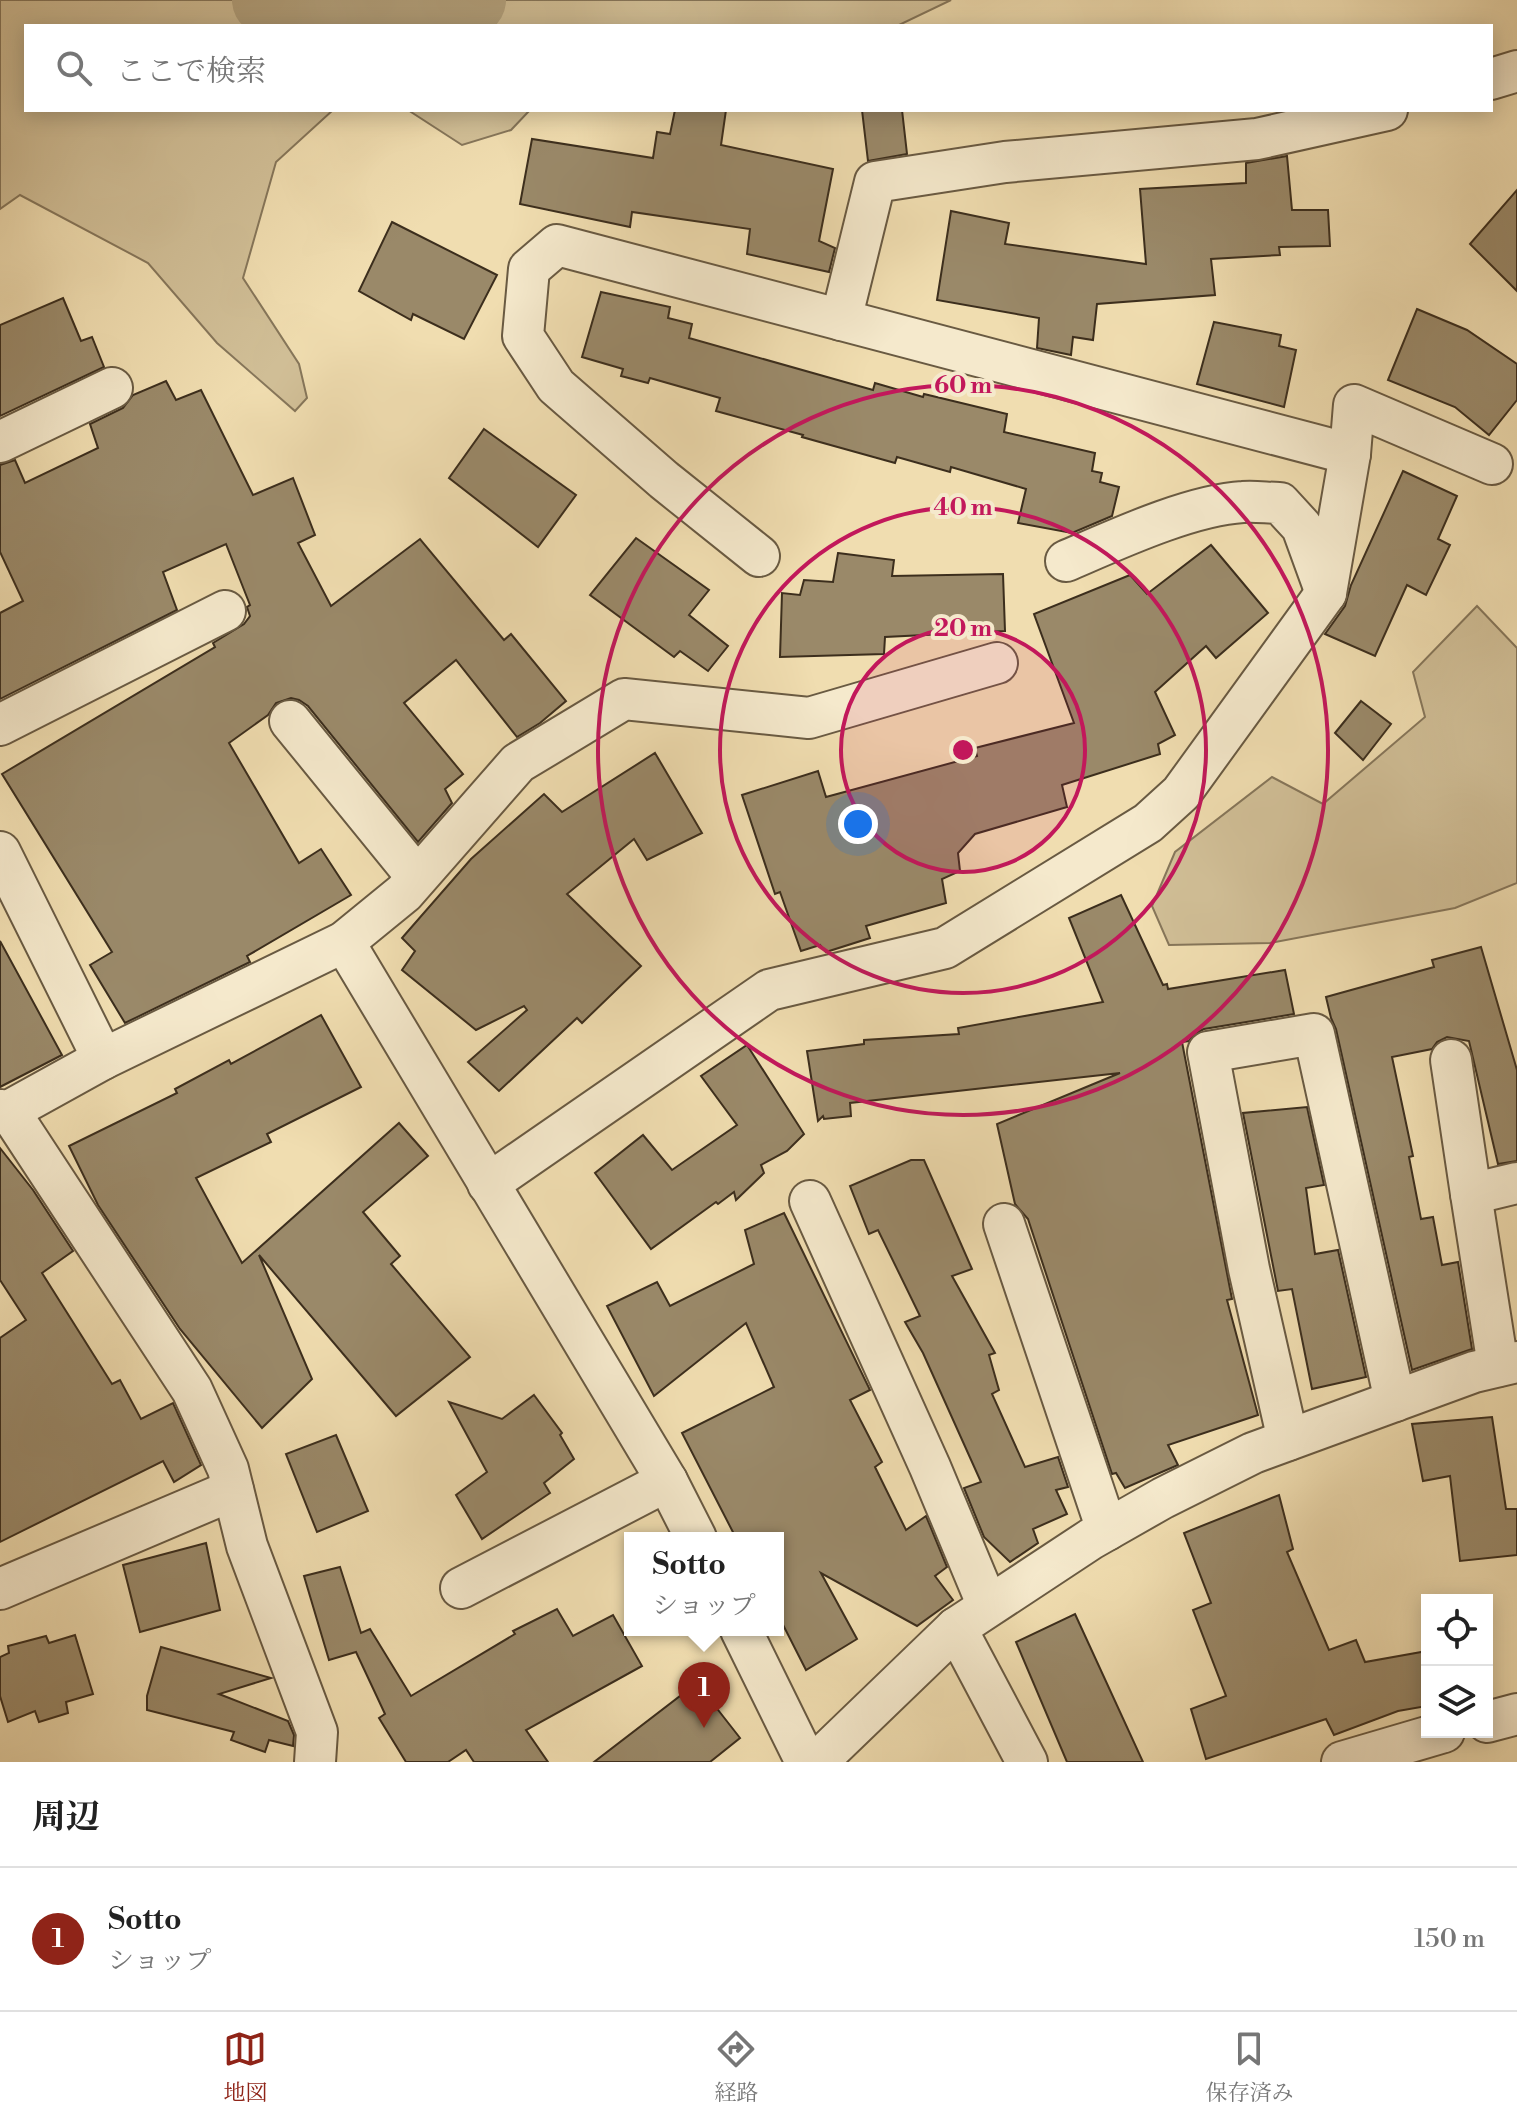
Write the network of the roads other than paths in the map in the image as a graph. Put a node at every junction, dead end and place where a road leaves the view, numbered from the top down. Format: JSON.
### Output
{"nodes":[{"id":1,"x":1517,"y":71,"type":"edge"},
{"id":2,"x":1493,"y":78,"type":"edge"},
{"id":3,"x":1378,"y":112,"type":"edge"},
{"id":4,"x":841,"y":320,"type":"junction"},
{"id":5,"x":112,"y":388,"type":"dead end"},
{"id":6,"x":0,"y":442,"type":"edge"},
{"id":7,"x":1350,"y":454,"type":"junction"},
{"id":8,"x":1492,"y":464,"type":"dead end"},
{"id":9,"x":759,"y":556,"type":"dead end"},
{"id":10,"x":1066,"y":561,"type":"dead end"},
{"id":11,"x":1326,"y":593,"type":"junction"},
{"id":12,"x":225,"y":611,"type":"dead end"},
{"id":13,"x":997,"y":663,"type":"dead end"},
{"id":14,"x":290,"y":721,"type":"dead end"},
{"id":15,"x":0,"y":725,"type":"edge"},
{"id":16,"x":0,"y":852,"type":"edge"},
{"id":17,"x":417,"y":877,"type":"junction"},
{"id":18,"x":344,"y":942,"type":"junction"},
{"id":19,"x":103,"y":1059,"type":"junction"},
{"id":20,"x":1451,"y":1060,"type":"dead end"},
{"id":21,"x":4,"y":1110,"type":"edge"},
{"id":22,"x":1517,"y":1183,"type":"edge"},
{"id":23,"x":488,"y":1184,"type":"junction"},
{"id":24,"x":1471,"y":1194,"type":"junction"},
{"id":25,"x":810,"y":1201,"type":"dead end"},
{"id":26,"x":1004,"y":1224,"type":"dead end"},
{"id":27,"x":1508,"y":1364,"type":"edge"},
{"id":28,"x":1395,"y":1401,"type":"junction"},
{"id":29,"x":1288,"y":1440,"type":"junction"},
{"id":30,"x":667,"y":1481,"type":"junction"},
{"id":31,"x":233,"y":1490,"type":"junction"},
{"id":32,"x":1107,"y":1530,"type":"junction"},
{"id":33,"x":693,"y":1532,"type":"edge"},
{"id":34,"x":461,"y":1588,"type":"dead end"},
{"id":35,"x":0,"y":1589,"type":"edge"},
{"id":36,"x":972,"y":1617,"type":"junction"},
{"id":37,"x":744,"y":1636,"type":"edge"},
{"id":38,"x":1517,"y":1714,"type":"edge"},
{"id":39,"x":1493,"y":1720,"type":"edge"},
{"id":40,"x":1424,"y":1738,"type":"edge"},
{"id":41,"x":315,"y":1762,"type":"edge"},
{"id":42,"x":806,"y":1762,"type":"edge"},
{"id":43,"x":817,"y":1762,"type":"edge"},
{"id":44,"x":1027,"y":1762,"type":"edge"},
{"id":45,"x":1342,"y":1762,"type":"edge"}],
"edges":[{"from":1,"to":2,"type":"street"},
{"from":3,"to":4,"type":"street"},
{"from":4,"to":7,"type":"street"},
{"from":4,"to":9,"type":"street"},
{"from":5,"to":6,"type":"street"},
{"from":7,"to":8,"type":"street"},
{"from":7,"to":11,"type":"street"},
{"from":10,"to":11,"type":"street"},
{"from":11,"to":23,"type":"street"},
{"from":12,"to":15,"type":"street"},
{"from":13,"to":17,"type":"street"},
{"from":14,"to":17,"type":"street"},
{"from":16,"to":19,"type":"street"},
{"from":17,"to":18,"type":"street"},
{"from":18,"to":19,"type":"street"},
{"from":18,"to":23,"type":"street"},
{"from":19,"to":21,"type":"street"},
{"from":20,"to":24,"type":"street"},
{"from":21,"to":31,"type":"street"},
{"from":22,"to":24,"type":"street"},
{"from":23,"to":30,"type":"street"},
{"from":24,"to":27,"type":"street"},
{"from":25,"to":36,"type":"street"},
{"from":26,"to":32,"type":"street"},
{"from":27,"to":28,"type":"street"},
{"from":28,"to":29,"type":"street"},
{"from":28,"to":29,"type":"street"},
{"from":29,"to":32,"type":"street"},
{"from":30,"to":33,"type":"street"},
{"from":30,"to":34,"type":"street"},
{"from":31,"to":35,"type":"street"},
{"from":31,"to":41,"type":"street"},
{"from":32,"to":36,"type":"street"},
{"from":36,"to":43,"type":"street"},
{"from":36,"to":44,"type":"street"},
{"from":37,"to":42,"type":"street"},
{"from":38,"to":39,"type":"street"},
{"from":40,"to":45,"type":"street"}]}
